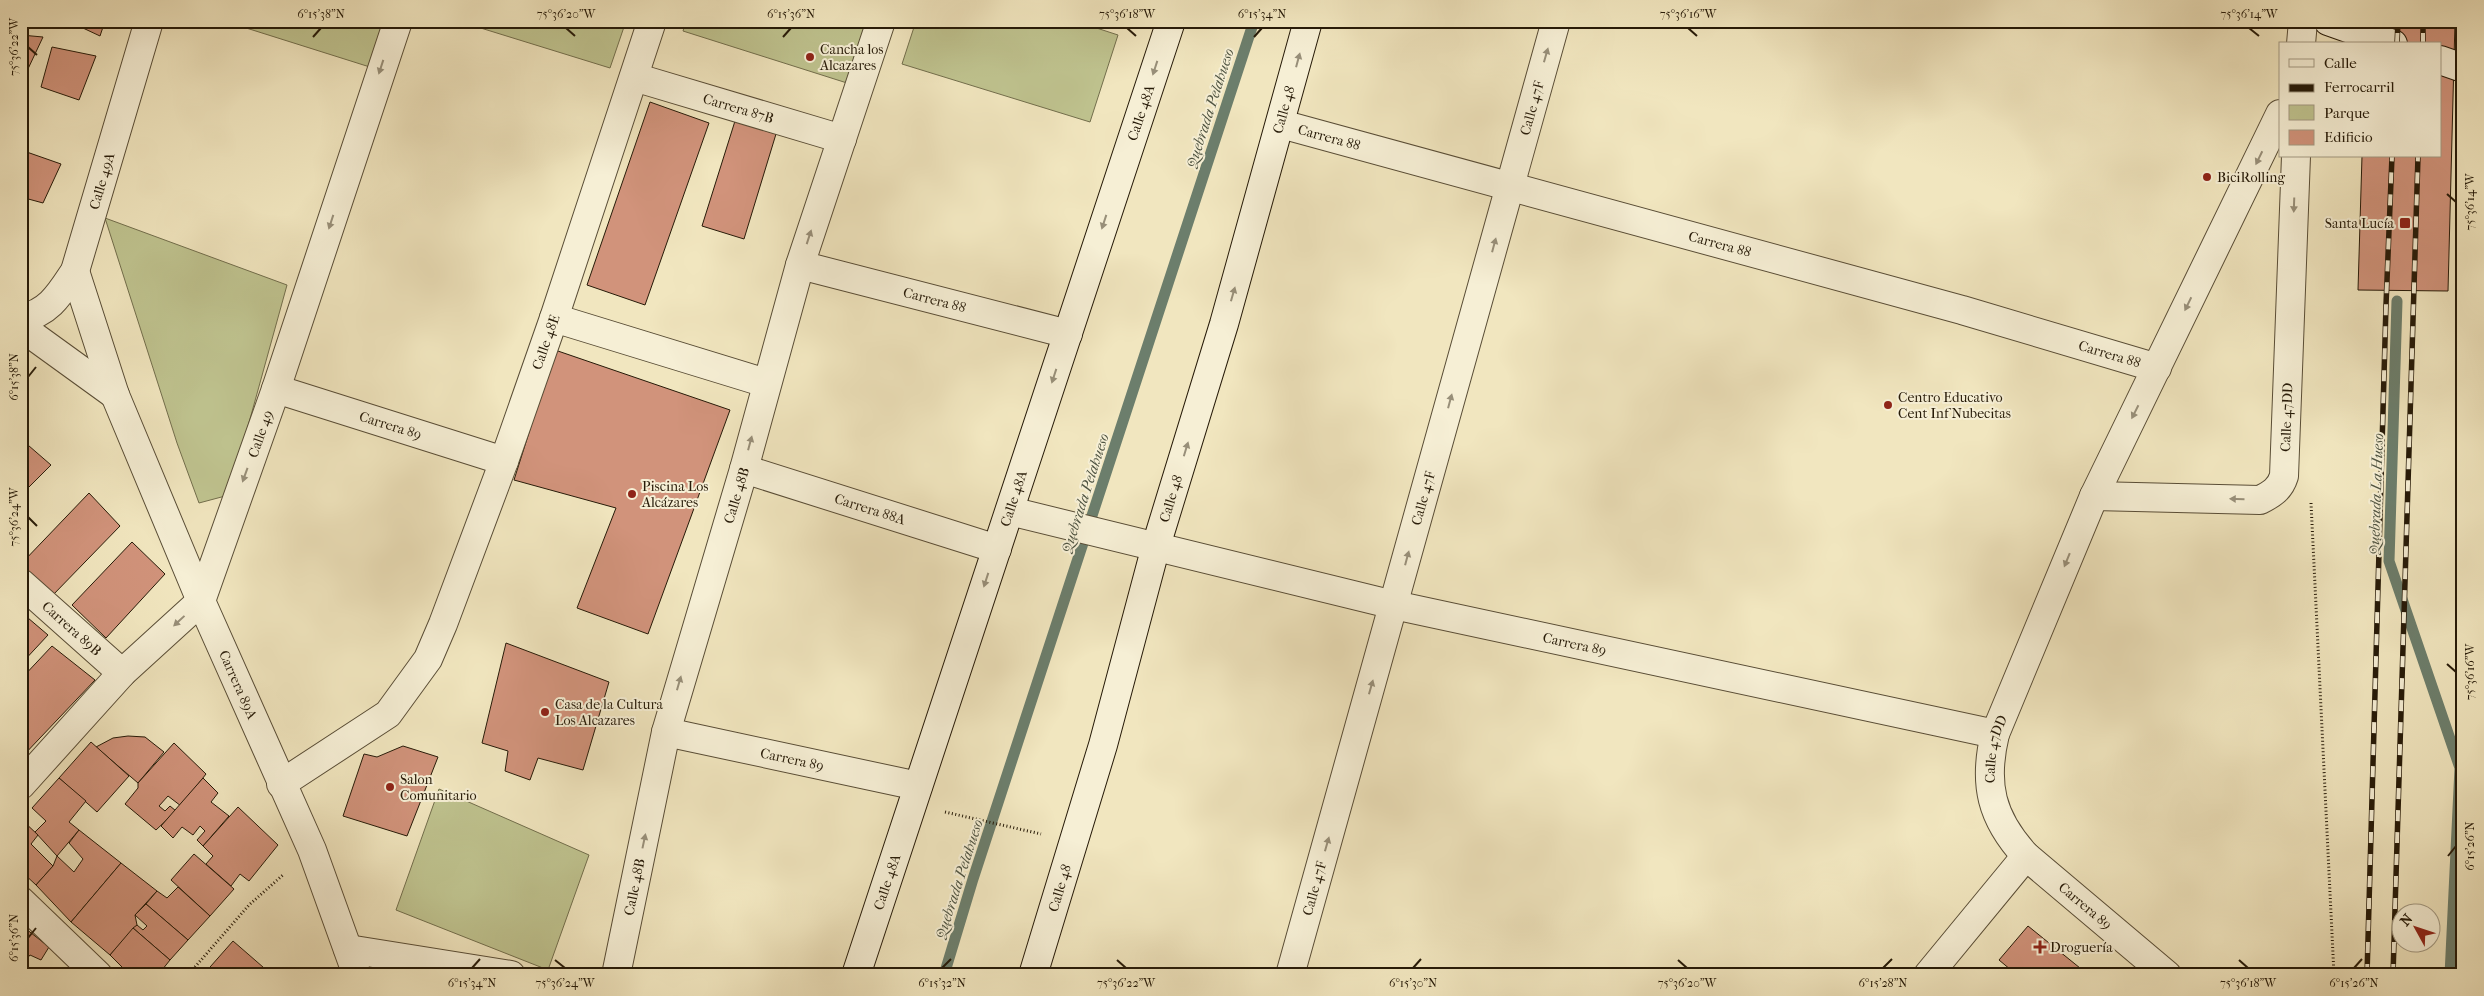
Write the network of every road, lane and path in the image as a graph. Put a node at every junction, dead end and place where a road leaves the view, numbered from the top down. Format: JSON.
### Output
{"nodes":[{"id":1,"x":149,"y":21,"type":"edge"},
{"id":2,"x":398,"y":21,"type":"edge"},
{"id":3,"x":652,"y":21,"type":"edge"},
{"id":4,"x":881,"y":21,"type":"edge"},
{"id":5,"x":1171,"y":21,"type":"edge"},
{"id":6,"x":1308,"y":21,"type":"edge"},
{"id":7,"x":1556,"y":21,"type":"edge"},
{"id":8,"x":2303,"y":21,"type":"edge"},
{"id":9,"x":2328,"y":21,"type":"edge"},
{"id":10,"x":2301,"y":42,"type":"edge"},
{"id":11,"x":2387,"y":42,"type":"edge"},
{"id":12,"x":2442,"y":61,"type":"edge"},
{"id":13,"x":2463,"y":68,"type":"edge"},
{"id":14,"x":634,"y":77,"type":"junction"},
{"id":15,"x":2279,"y":116,"type":"edge"},
{"id":16,"x":1281,"y":124,"type":"junction"},
{"id":17,"x":842,"y":139,"type":"junction"},
{"id":18,"x":2296,"y":158,"type":"edge"},
{"id":19,"x":1510,"y":186,"type":"junction"},
{"id":20,"x":800,"y":265,"type":"junction"},
{"id":21,"x":75,"y":271,"type":"junction"},
{"id":22,"x":21,"y":318,"type":"edge"},
{"id":23,"x":554,"y":318,"type":"junction"},
{"id":24,"x":21,"y":327,"type":"edge"},
{"id":25,"x":1068,"y":334,"type":"junction"},
{"id":26,"x":2157,"y":368,"type":"junction"},
{"id":27,"x":766,"y":383,"type":"junction"},
{"id":28,"x":276,"y":389,"type":"junction"},
{"id":29,"x":115,"y":395,"type":"junction"},
{"id":30,"x":504,"y":461,"type":"junction"},
{"id":31,"x":744,"y":469,"type":"junction"},
{"id":32,"x":2281,"y":486,"type":"junction"},
{"id":33,"x":2094,"y":496,"type":"junction"},
{"id":34,"x":1010,"y":511,"type":"junction"},
{"id":35,"x":1144,"y":543,"type":"junction"},
{"id":36,"x":997,"y":549,"type":"junction"},
{"id":37,"x":21,"y":583,"type":"edge"},
{"id":38,"x":200,"y":601,"type":"junction"},
{"id":39,"x":1394,"y":605,"type":"junction"},
{"id":40,"x":122,"y":673,"type":"junction"},
{"id":41,"x":666,"y":732,"type":"junction"},
{"id":42,"x":1995,"y":734,"type":"junction"},
{"id":43,"x":21,"y":784,"type":"edge"},
{"id":44,"x":281,"y":784,"type":"junction"},
{"id":45,"x":916,"y":795,"type":"junction"},
{"id":46,"x":1073,"y":842,"type":"junction"},
{"id":47,"x":312,"y":850,"type":"junction"},
{"id":48,"x":2026,"y":856,"type":"junction"},
{"id":49,"x":21,"y":902,"type":"edge"},
{"id":50,"x":348,"y":949,"type":"junction"},
{"id":51,"x":98,"y":975,"type":"edge"},
{"id":52,"x":188,"y":975,"type":"edge"},
{"id":53,"x":356,"y":975,"type":"edge"},
{"id":54,"x":511,"y":975,"type":"edge"},
{"id":55,"x":616,"y":975,"type":"edge"},
{"id":56,"x":856,"y":975,"type":"edge"},
{"id":57,"x":1032,"y":975,"type":"edge"},
{"id":58,"x":1290,"y":975,"type":"edge"},
{"id":59,"x":1928,"y":975,"type":"edge"},
{"id":60,"x":2167,"y":975,"type":"edge"},
{"id":61,"x":2334,"y":975,"type":"edge"}],
"edges":[{"from":1,"to":21,"type":"street","name":"Calle 49A"},
{"from":2,"to":28,"type":"street","name":"Calle 49","one_way":true},
{"from":3,"to":14,"type":"street","name":"Calle 48E"},
{"from":4,"to":17,"type":"street","name":"Calle 48B"},
{"from":5,"to":25,"type":"street","name":"Calle 48A","one_way":true},
{"from":16,"to":6,"type":"street","name":"Calle 48","one_way":true},
{"from":19,"to":7,"type":"street","name":"Calle 47F","one_way":true},
{"from":8,"to":10,"type":"street"},
{"from":9,"to":11,"type":"street"},
{"from":12,"to":13,"type":"street"},
{"from":14,"to":17,"type":"street","name":"Carrera 87B"},
{"from":14,"to":23,"type":"street","name":"Calle 48E"},
{"from":15,"to":26,"type":"street","name":"Calle 47DD","one_way":true},
{"from":16,"to":19,"type":"street","name":"Carrera 88"},
{"from":35,"to":16,"type":"street","name":"Calle 48","one_way":true},
{"from":20,"to":17,"type":"street","name":"Calle 48B","one_way":true},
{"from":18,"to":32,"type":"street","name":"Calle 47DD","one_way":true},
{"from":19,"to":26,"type":"street","name":"Carrera 88"},
{"from":39,"to":19,"type":"street","name":"Calle 47F","one_way":true},
{"from":20,"to":25,"type":"street","name":"Carrera 88"},
{"from":20,"to":27,"type":"street","name":"Calle 48B"},
{"from":21,"to":22,"type":"street","name":"Calle 49A"},
{"from":21,"to":29,"type":"street","name":"Carrera 89A"},
{"from":23,"to":27,"type":"street"},
{"from":23,"to":30,"type":"street","name":"Calle 48E"},
{"from":24,"to":29,"type":"street"},
{"from":25,"to":34,"type":"street","name":"Calle 48A","one_way":true},
{"from":26,"to":33,"type":"street","name":"Calle 47DD","one_way":true},
{"from":31,"to":27,"type":"street","name":"Calle 48B","one_way":true},
{"from":28,"to":30,"type":"street","name":"Carrera 89"},
{"from":28,"to":38,"type":"street","name":"Calle 49","one_way":true},
{"from":29,"to":38,"type":"street","name":"Carrera 89A"},
{"from":30,"to":44,"type":"street","name":"Calle 48E"},
{"from":31,"to":36,"type":"street","name":"Carrera 88A"},
{"from":41,"to":31,"type":"street","name":"Calle 48B","one_way":true},
{"from":32,"to":33,"type":"street","one_way":true},
{"from":32,"to":61,"type":"path"},
{"from":33,"to":42,"type":"street","name":"Calle 47DD","one_way":true},
{"from":34,"to":35,"type":"street","name":"Carrera 89"},
{"from":34,"to":36,"type":"street","name":"Calle 48A"},
{"from":35,"to":39,"type":"street","name":"Carrera 89"},
{"from":35,"to":46,"type":"street","name":"Calle 48"},
{"from":36,"to":45,"type":"street","name":"Calle 48A","one_way":true},
{"from":37,"to":40,"type":"street","name":"Carrera 89B"},
{"from":38,"to":40,"type":"street","name":"Calle 49","one_way":true},
{"from":38,"to":44,"type":"street","name":"Carrera 89A"},
{"from":39,"to":42,"type":"street","name":"Carrera 89"},
{"from":58,"to":39,"type":"street","name":"Calle 47F","one_way":true},
{"from":40,"to":43,"type":"street","name":"Calle 49"},
{"from":41,"to":45,"type":"street","name":"Carrera 89"},
{"from":55,"to":41,"type":"street","name":"Calle 48B","one_way":true},
{"from":42,"to":48,"type":"street","name":"Calle 47DD"},
{"from":44,"to":47,"type":"street","name":"Carrera 89A"},
{"from":45,"to":46,"type":"path"},
{"from":45,"to":56,"type":"street","name":"Calle 48A"},
{"from":46,"to":57,"type":"street","name":"Calle 48"},
{"from":47,"to":50,"type":"street","name":"Carrera 89A"},
{"from":47,"to":52,"type":"path"},
{"from":48,"to":59,"type":"street"},
{"from":48,"to":60,"type":"street","name":"Carrera 89"},
{"from":49,"to":51,"type":"street"},
{"from":50,"to":53,"type":"street","name":"Carrera 89A"},
{"from":50,"to":54,"type":"street"}]}
